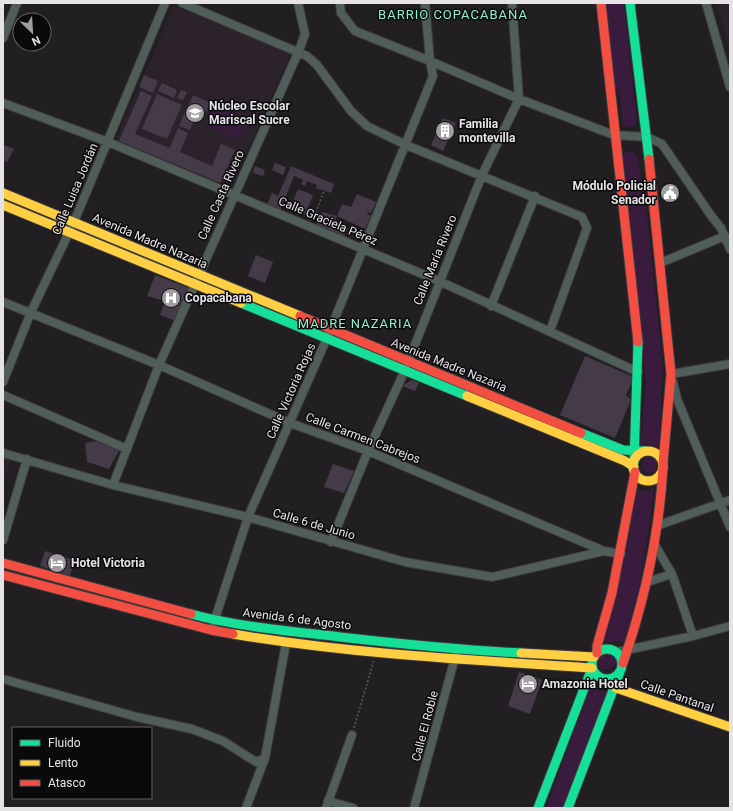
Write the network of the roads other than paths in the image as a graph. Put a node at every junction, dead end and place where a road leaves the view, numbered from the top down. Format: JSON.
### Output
{"nodes":[{"id":1,"x":17,"y":3,"type":"edge"},
{"id":2,"x":165,"y":3,"type":"edge"},
{"id":3,"x":182,"y":3,"type":"edge"},
{"id":4,"x":298,"y":3,"type":"edge"},
{"id":5,"x":340,"y":3,"type":"edge"},
{"id":6,"x":425,"y":3,"type":"edge"},
{"id":7,"x":512,"y":3,"type":"edge"},
{"id":8,"x":600,"y":3,"type":"edge"},
{"id":9,"x":630,"y":3,"type":"edge"},
{"id":10,"x":706,"y":3,"type":"edge"},
{"id":11,"x":3,"y":38,"type":"edge"},
{"id":12,"x":298,"y":52,"type":"junction"},
{"id":13,"x":430,"y":61,"type":"junction"},
{"id":14,"x":730,"y":87,"type":"edge"},
{"id":15,"x":519,"y":100,"type":"junction"},
{"id":16,"x":3,"y":103,"type":"edge"},
{"id":17,"x":614,"y":134,"type":"junction"},
{"id":18,"x":647,"y":137,"type":"junction"},
{"id":19,"x":108,"y":142,"type":"junction"},
{"id":20,"x":406,"y":145,"type":"junction"},
{"id":21,"x":482,"y":175,"type":"junction"},
{"id":22,"x":3,"y":192,"type":"edge"},
{"id":23,"x":234,"y":194,"type":"junction"},
{"id":24,"x":535,"y":196,"type":"junction"},
{"id":25,"x":3,"y":205,"type":"edge"},
{"id":26,"x":74,"y":222,"type":"junction"},
{"id":27,"x":70,"y":232,"type":"junction"},
{"id":28,"x":725,"y":236,"type":"junction"},
{"id":29,"x":730,"y":249,"type":"edge"},
{"id":30,"x":364,"y":250,"type":"junction"},
{"id":31,"x":660,"y":263,"type":"junction"},
{"id":32,"x":200,"y":274,"type":"junction"},
{"id":33,"x":439,"y":281,"type":"junction"},
{"id":34,"x":195,"y":284,"type":"junction"},
{"id":35,"x":3,"y":302,"type":"edge"},
{"id":36,"x":491,"y":306,"type":"junction"},
{"id":37,"x":31,"y":312,"type":"junction"},
{"id":38,"x":331,"y":329,"type":"junction"},
{"id":39,"x":550,"y":331,"type":"junction"},
{"id":40,"x":327,"y":338,"type":"junction"},
{"id":41,"x":408,"y":361,"type":"junction"},
{"id":42,"x":730,"y":364,"type":"edge"},
{"id":43,"x":159,"y":365,"type":"junction"},
{"id":44,"x":404,"y":370,"type":"junction"},
{"id":45,"x":638,"y":372,"type":"junction"},
{"id":46,"x":671,"y":374,"type":"junction"},
{"id":47,"x":3,"y":382,"type":"edge"},
{"id":48,"x":3,"y":395,"type":"edge"},
{"id":49,"x":290,"y":423,"type":"junction"},
{"id":50,"x":127,"y":449,"type":"junction"},
{"id":51,"x":635,"y":451,"type":"junction"},
{"id":52,"x":645,"y":451,"type":"junction"},
{"id":53,"x":368,"y":452,"type":"junction"},
{"id":54,"x":3,"y":453,"type":"edge"},
{"id":55,"x":27,"y":459,"type":"junction"},
{"id":56,"x":663,"y":466,"type":"junction"},
{"id":57,"x":634,"y":467,"type":"junction"},
{"id":58,"x":113,"y":485,"type":"junction"},
{"id":59,"x":730,"y":500,"type":"edge"},
{"id":60,"x":721,"y":503,"type":"junction"},
{"id":61,"x":248,"y":517,"type":"junction"},
{"id":62,"x":659,"y":525,"type":"junction"},
{"id":63,"x":730,"y":526,"type":"edge"},
{"id":64,"x":3,"y":540,"type":"edge"},
{"id":65,"x":331,"y":542,"type":"junction"},
{"id":66,"x":655,"y":545,"type":"junction"},
{"id":67,"x":604,"y":551,"type":"junction"},
{"id":68,"x":621,"y":554,"type":"junction"},
{"id":69,"x":3,"y":563,"type":"edge"},
{"id":70,"x":672,"y":574,"type":"junction"},
{"id":71,"x":3,"y":576,"type":"edge"},
{"id":72,"x":647,"y":582,"type":"junction"},
{"id":73,"x":214,"y":620,"type":"junction"},
{"id":74,"x":730,"y":626,"type":"edge"},
{"id":75,"x":211,"y":630,"type":"junction"},
{"id":76,"x":693,"y":636,"type":"junction"},
{"id":77,"x":286,"y":643,"type":"junction"},
{"id":78,"x":458,"y":650,"type":"junction"},
{"id":79,"x":627,"y":651,"type":"junction"},
{"id":80,"x":616,"y":652,"type":"junction"},
{"id":81,"x":596,"y":655,"type":"junction"},
{"id":82,"x":455,"y":659,"type":"junction"},
{"id":83,"x":592,"y":668,"type":"junction"},
{"id":84,"x":622,"y":668,"type":"junction"},
{"id":85,"x":3,"y":679,"type":"edge"},
{"id":86,"x":608,"y":679,"type":"junction"},
{"id":87,"x":616,"y":688,"type":"junction"},
{"id":88,"x":730,"y":727,"type":"edge"},
{"id":89,"x":352,"y":735,"type":"road end"},
{"id":90,"x":265,"y":758,"type":"junction"},
{"id":91,"x":327,"y":805,"type":"edge"},
{"id":92,"x":246,"y":808,"type":"edge"},
{"id":93,"x":353,"y":808,"type":"edge"},
{"id":94,"x":414,"y":808,"type":"edge"},
{"id":95,"x":538,"y":808,"type":"edge"},
{"id":96,"x":568,"y":808,"type":"edge"}],
"edges":[{"from":1,"to":11,"type":"street"},
{"from":2,"to":19,"type":"street","name":"Calle Luisa Jordán"},
{"from":3,"to":12,"type":"street"},
{"from":4,"to":12,"type":"street","name":"Calle Casta Rivero"},
{"from":5,"to":13,"type":"street"},
{"from":6,"to":13,"type":"street","name":"Calle Victoria Rojas"},
{"from":7,"to":15,"type":"street"},
{"from":8,"to":17,"type":"main road"},
{"from":9,"to":18,"type":"main road"},
{"from":10,"to":14,"type":"street"},
{"from":12,"to":20,"type":"street"},
{"from":12,"to":23,"type":"street","name":"Calle Casta Rivero"},
{"from":13,"to":15,"type":"street"},
{"from":13,"to":20,"type":"street","name":"Calle Victoria Rojas"},
{"from":15,"to":17,"type":"street"},
{"from":15,"to":21,"type":"street","name":"Calle María Rivero"},
{"from":16,"to":19,"type":"street","name":"Calle Graciela Pérez"},
{"from":17,"to":18,"type":"street"},
{"from":17,"to":45,"type":"main road"},
{"from":18,"to":28,"type":"street"},
{"from":18,"to":31,"type":"main road"},
{"from":19,"to":23,"type":"street","name":"Calle Graciela Pérez"},
{"from":19,"to":26,"type":"street","name":"Calle Luisa Jordán"},
{"from":20,"to":21,"type":"street"},
{"from":20,"to":30,"type":"street","name":"Calle Victoria Rojas"},
{"from":21,"to":24,"type":"street"},
{"from":21,"to":33,"type":"street","name":"Calle María Rivero"},
{"from":22,"to":26,"type":"main road","name":"Avenida Madre Nazaria"},
{"from":23,"to":30,"type":"street","name":"Calle Graciela Pérez"},
{"from":23,"to":32,"type":"street","name":"Calle Casta Rivero"},
{"from":24,"to":36,"type":"street"},
{"from":24,"to":39,"type":"street"},
{"from":25,"to":27,"type":"main road","name":"Avenida Madre Nazaria"},
{"from":26,"to":27,"type":"street","name":"Calle Luisa Jordán"},
{"from":26,"to":32,"type":"main road","name":"Avenida Madre Nazaria"},
{"from":27,"to":34,"type":"main road","name":"Avenida Madre Nazaria"},
{"from":27,"to":37,"type":"street","name":"Calle Luisa Jordán"},
{"from":28,"to":29,"type":"street"},
{"from":28,"to":31,"type":"street"},
{"from":30,"to":33,"type":"street","name":"Calle Graciela Pérez"},
{"from":30,"to":38,"type":"street","name":"Calle Victoria Rojas"},
{"from":31,"to":46,"type":"main road"},
{"from":32,"to":34,"type":"street","name":"Calle Casta Rivero"},
{"from":32,"to":38,"type":"main road","name":"Avenida Madre Nazaria"},
{"from":33,"to":36,"type":"street","name":"Calle Graciela Pérez"},
{"from":33,"to":41,"type":"street","name":"Calle María Rivero"},
{"from":34,"to":40,"type":"main road","name":"Avenida Madre Nazaria"},
{"from":34,"to":43,"type":"street","name":"Calle Casta Rivero"},
{"from":35,"to":37,"type":"street","name":"Calle Carmen Cabrejos"},
{"from":36,"to":39,"type":"street","name":"Calle Graciela Pérez"},
{"from":37,"to":43,"type":"street","name":"Calle Carmen Cabrejos"},
{"from":37,"to":47,"type":"street","name":"Calle Luisa Jordán"},
{"from":38,"to":40,"type":"street","name":"Calle Victoria Rojas"},
{"from":38,"to":41,"type":"main road","name":"Avenida Madre Nazaria"},
{"from":39,"to":45,"type":"street","name":"Calle Graciela Pérez"},
{"from":40,"to":44,"type":"main road","name":"Avenida Madre Nazaria"},
{"from":40,"to":49,"type":"street","name":"Calle Victoria Rojas"},
{"from":41,"to":44,"type":"street","name":"Calle María Rivero"},
{"from":41,"to":51,"type":"main road","name":"Avenida Madre Nazaria"},
{"from":42,"to":46,"type":"street"},
{"from":43,"to":49,"type":"street","name":"Calle Carmen Cabrejos"},
{"from":43,"to":50,"type":"street","name":"Calle Casta Rivero"},
{"from":44,"to":53,"type":"street","name":"Calle María Rivero"},
{"from":44,"to":57,"type":"main road","name":"Avenida Madre Nazaria"},
{"from":45,"to":51,"type":"main road"},
{"from":46,"to":56,"type":"main road"},
{"from":46,"to":60,"type":"street"},
{"from":48,"to":50,"type":"street"},
{"from":49,"to":53,"type":"street","name":"Calle Carmen Cabrejos"},
{"from":49,"to":61,"type":"street","name":"Calle Victoria Rojas"},
{"from":50,"to":58,"type":"street","name":"Calle Casta Rivero"},
{"from":51,"to":52,"type":"main road","name":"Avenida Madre Nazaria"},
{"from":51,"to":57,"type":"main road"},
{"from":52,"to":56,"type":"main road"},
{"from":52,"to":57,"type":"main road"},
{"from":53,"to":65,"type":"street","name":"Calle María Rivero"},
{"from":53,"to":67,"type":"street","name":"Calle Carmen Cabrejos"},
{"from":54,"to":55,"type":"street","name":"Calle 6 de Junio"},
{"from":55,"to":58,"type":"street","name":"Calle 6 de Junio"},
{"from":55,"to":64,"type":"street"},
{"from":56,"to":57,"type":"main road"},
{"from":56,"to":62,"type":"main road"},
{"from":57,"to":68,"type":"main road"},
{"from":58,"to":61,"type":"street","name":"Calle 6 de Junio"},
{"from":59,"to":60,"type":"street"},
{"from":60,"to":62,"type":"street"},
{"from":60,"to":63,"type":"street"},
{"from":61,"to":65,"type":"street","name":"Calle 6 de Junio"},
{"from":61,"to":73,"type":"street","name":"Calle Victoria Rojas"},
{"from":62,"to":66,"type":"main road"},
{"from":65,"to":67,"type":"street","name":"Calle 6 de Junio"},
{"from":66,"to":70,"type":"street"},
{"from":66,"to":72,"type":"main road"},
{"from":67,"to":68,"type":"street","name":"Calle 6 de Junio"},
{"from":68,"to":81,"type":"main road"},
{"from":69,"to":73,"type":"main road","name":"Avenida 6 de Agosto"},
{"from":70,"to":72,"type":"street"},
{"from":70,"to":76,"type":"street"},
{"from":71,"to":75,"type":"main road","name":"Avenida 6 de Agosto"},
{"from":72,"to":79,"type":"main road"},
{"from":73,"to":75,"type":"street","name":"Calle Victoria Rojas"},
{"from":73,"to":78,"type":"main road","name":"Avenida 6 de Agosto"},
{"from":74,"to":76,"type":"street"},
{"from":75,"to":77,"type":"main road","name":"Avenida 6 de Agosto"},
{"from":76,"to":79,"type":"street"},
{"from":77,"to":82,"type":"main road","name":"Avenida 6 de Agosto"},
{"from":77,"to":90,"type":"street"},
{"from":78,"to":81,"type":"main road","name":"Avenida 6 de Agosto"},
{"from":78,"to":82,"type":"street","name":"Calle El Roble"},
{"from":79,"to":80,"type":"street"},
{"from":79,"to":84,"type":"main road"},
{"from":80,"to":81,"type":"main road"},
{"from":80,"to":84,"type":"main road"},
{"from":81,"to":83,"type":"main road"},
{"from":82,"to":83,"type":"main road","name":"Avenida 6 de Agosto"},
{"from":82,"to":94,"type":"street","name":"Calle El Roble"},
{"from":83,"to":86,"type":"main road"},
{"from":83,"to":95,"type":"main road"},
{"from":84,"to":86,"type":"main road"},
{"from":84,"to":87,"type":"main road"},
{"from":85,"to":90,"type":"street"},
{"from":86,"to":87,"type":"main road"},
{"from":87,"to":88,"type":"main road","name":"Calle Pantanal"},
{"from":87,"to":96,"type":"main road"},
{"from":89,"to":91,"type":"street"},
{"from":90,"to":92,"type":"street"},
{"from":91,"to":93,"type":"street"}]}
